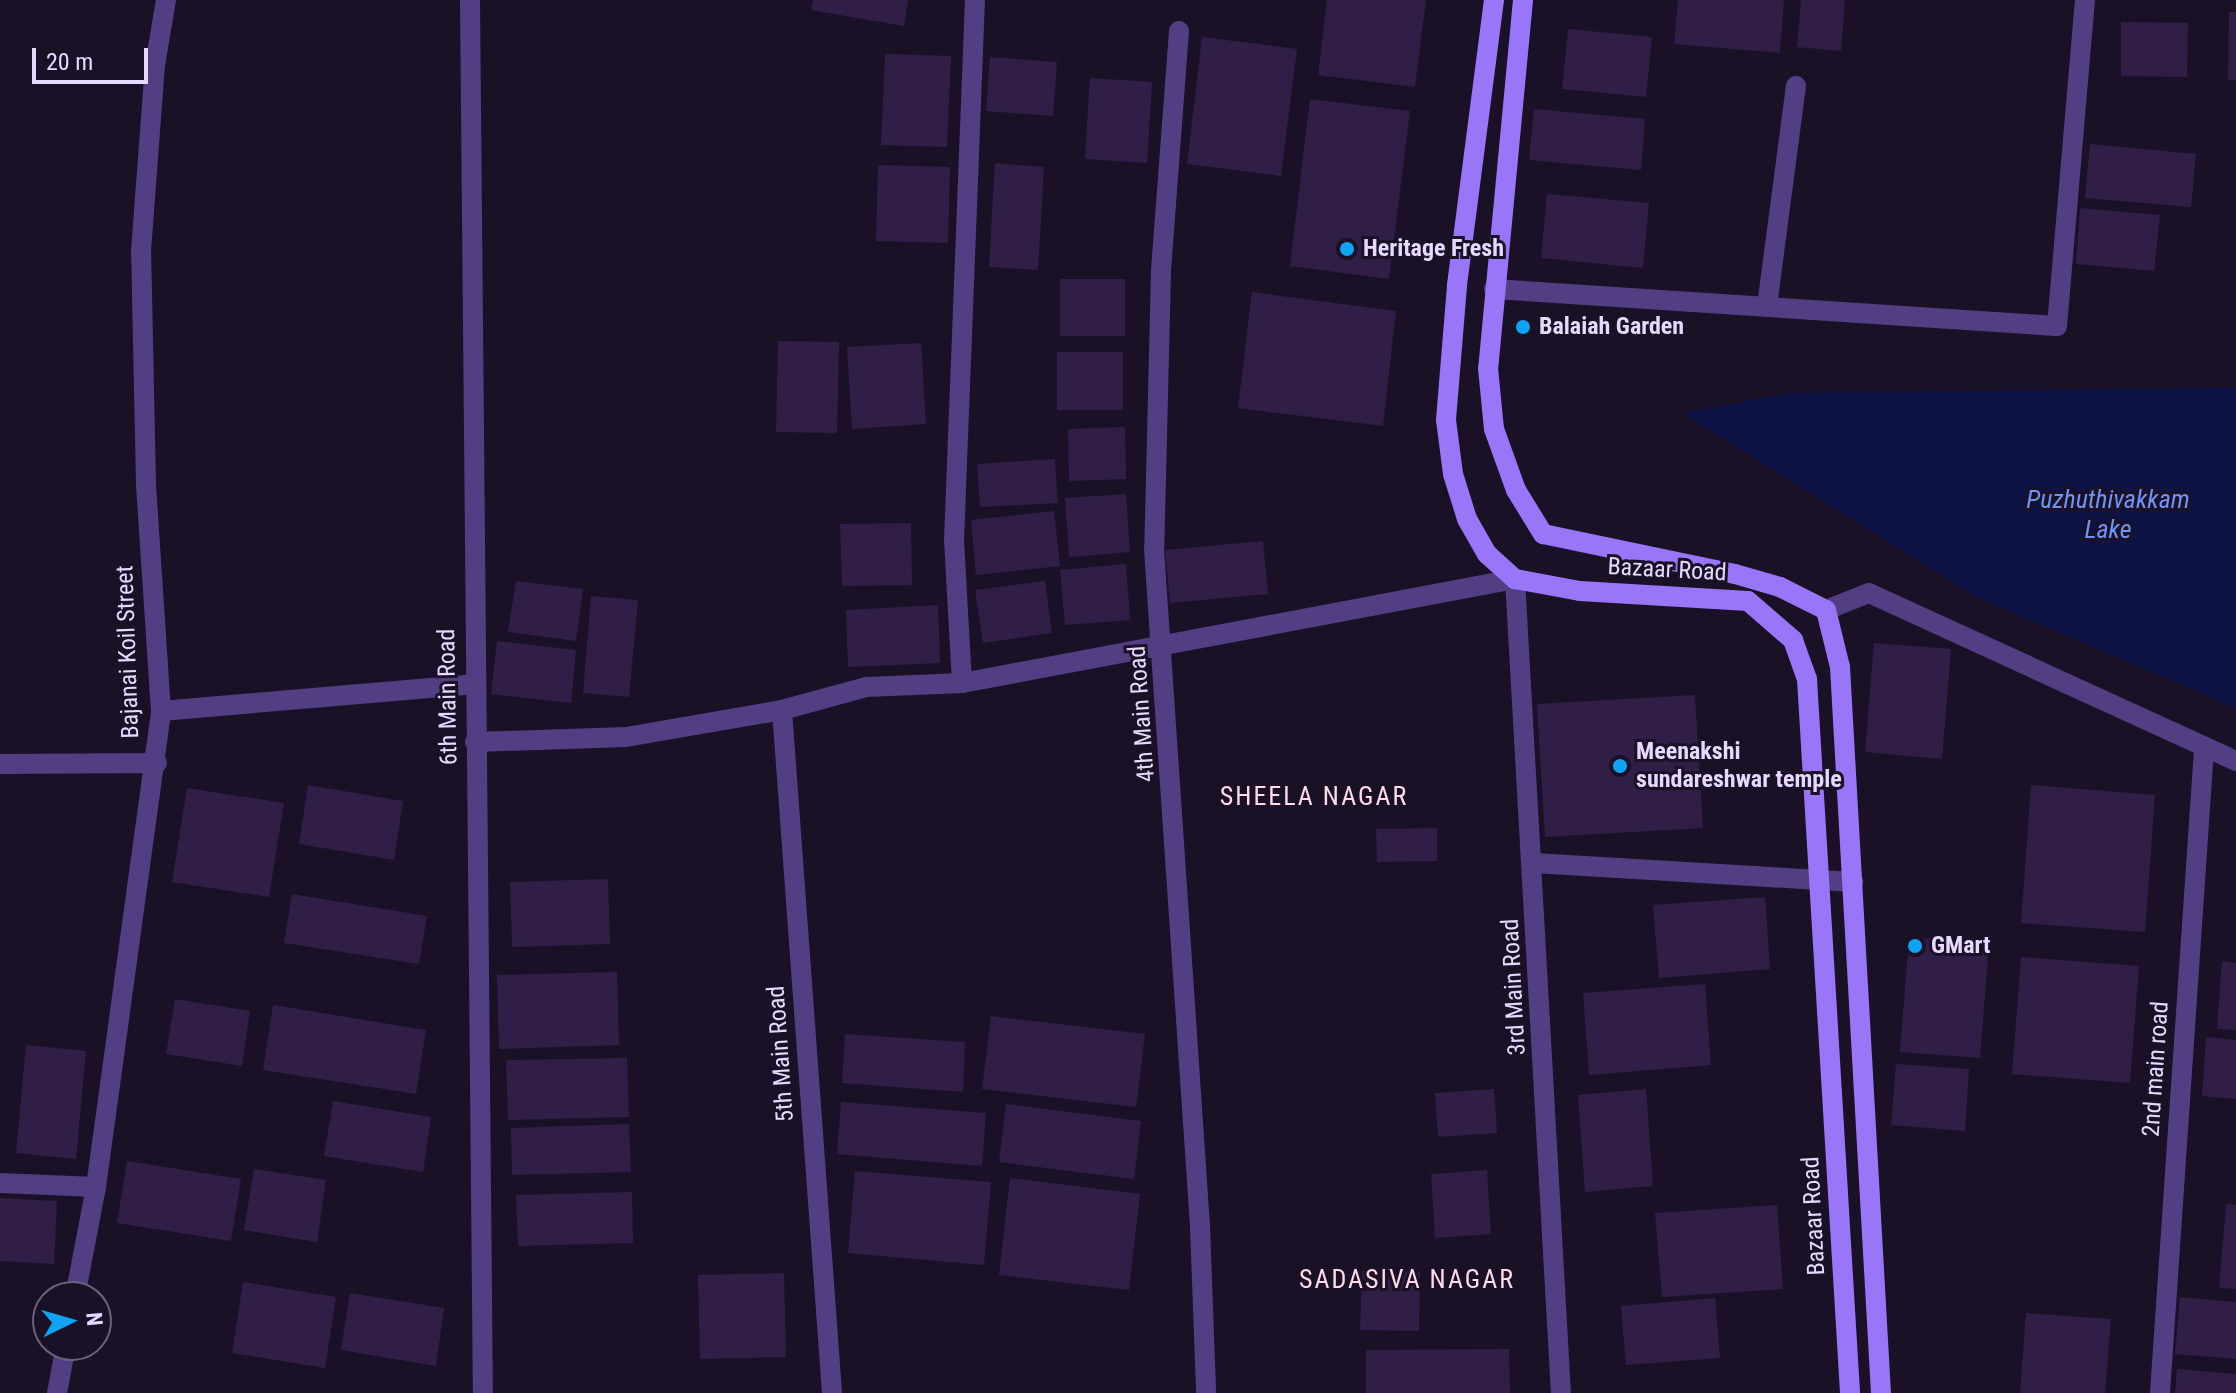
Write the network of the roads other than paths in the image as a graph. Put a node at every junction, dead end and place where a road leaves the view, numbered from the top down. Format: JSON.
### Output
{"nodes":[{"id":1,"x":166,"y":0,"type":"edge"},
{"id":2,"x":470,"y":0,"type":"edge"},
{"id":3,"x":975,"y":0,"type":"edge"},
{"id":4,"x":1494,"y":0,"type":"edge"},
{"id":5,"x":1523,"y":0,"type":"edge"},
{"id":6,"x":2085,"y":0,"type":"edge"},
{"id":7,"x":1179,"y":31,"type":"dead end"},
{"id":8,"x":1796,"y":86,"type":"dead end"},
{"id":9,"x":1494,"y":289,"type":"junction"},
{"id":10,"x":1767,"y":306,"type":"junction"},
{"id":11,"x":1515,"y":579,"type":"junction"},
{"id":12,"x":1826,"y":610,"type":"junction"},
{"id":13,"x":1163,"y":646,"type":"junction"},
{"id":14,"x":962,"y":683,"type":"junction"},
{"id":15,"x":474,"y":684,"type":"junction"},
{"id":16,"x":782,"y":710,"type":"junction"},
{"id":17,"x":161,"y":711,"type":"junction"},
{"id":18,"x":475,"y":742,"type":"junction"},
{"id":19,"x":2204,"y":749,"type":"junction"},
{"id":20,"x":2236,"y":761,"type":"edge"},
{"id":21,"x":157,"y":763,"type":"junction"},
{"id":22,"x":0,"y":764,"type":"edge"},
{"id":23,"x":1534,"y":863,"type":"junction"},
{"id":24,"x":1819,"y":881,"type":"junction"},
{"id":25,"x":1853,"y":882,"type":"junction"},
{"id":26,"x":0,"y":1183,"type":"edge"},
{"id":27,"x":96,"y":1187,"type":"junction"},
{"id":28,"x":78,"y":1281,"type":"edge"},
{"id":29,"x":63,"y":1361,"type":"edge"},
{"id":30,"x":57,"y":1393,"type":"edge"},
{"id":31,"x":483,"y":1393,"type":"edge"},
{"id":32,"x":832,"y":1393,"type":"edge"},
{"id":33,"x":1206,"y":1393,"type":"edge"},
{"id":34,"x":1561,"y":1393,"type":"edge"},
{"id":35,"x":1850,"y":1393,"type":"edge"},
{"id":36,"x":1881,"y":1393,"type":"edge"},
{"id":37,"x":2160,"y":1393,"type":"edge"}],
"edges":[{"from":1,"to":17,"type":"street","name":"Bajanai Koil Street"},
{"from":2,"to":15,"type":"street","name":"6th Main Road"},
{"from":3,"to":14,"type":"street"},
{"from":4,"to":11,"type":"main road"},
{"from":5,"to":9,"type":"main road","name":"Bazaar Road"},
{"from":6,"to":10,"type":"street"},
{"from":7,"to":13,"type":"street","name":"4th Main Road"},
{"from":8,"to":10,"type":"street"},
{"from":9,"to":10,"type":"street"},
{"from":9,"to":12,"type":"main road","name":"Bazaar Road"},
{"from":11,"to":13,"type":"street"},
{"from":11,"to":23,"type":"street","name":"3rd Main Road"},
{"from":11,"to":24,"type":"main road","name":"Bazaar Road"},
{"from":12,"to":19,"type":"street"},
{"from":12,"to":25,"type":"main road"},
{"from":13,"to":14,"type":"street"},
{"from":13,"to":33,"type":"street","name":"4th Main Road"},
{"from":14,"to":16,"type":"street"},
{"from":15,"to":17,"type":"street"},
{"from":15,"to":18,"type":"street","name":"6th Main Road"},
{"from":16,"to":18,"type":"street"},
{"from":16,"to":32,"type":"street","name":"5th Main Road"},
{"from":17,"to":21,"type":"street","name":"Bajanai Koil Street"},
{"from":18,"to":31,"type":"street","name":"6th Main Road"},
{"from":19,"to":20,"type":"street"},
{"from":19,"to":37,"type":"street","name":"2nd main road"},
{"from":21,"to":22,"type":"street"},
{"from":21,"to":27,"type":"street","name":"Bajanai Koil Street"},
{"from":23,"to":24,"type":"street"},
{"from":23,"to":34,"type":"street","name":"3rd Main Road"},
{"from":24,"to":25,"type":"street"},
{"from":24,"to":35,"type":"main road","name":"Bazaar Road"},
{"from":25,"to":36,"type":"main road"},
{"from":26,"to":27,"type":"street"},
{"from":27,"to":28,"type":"street","name":"Bajanai Koil Street"},
{"from":29,"to":30,"type":"street"}]}
